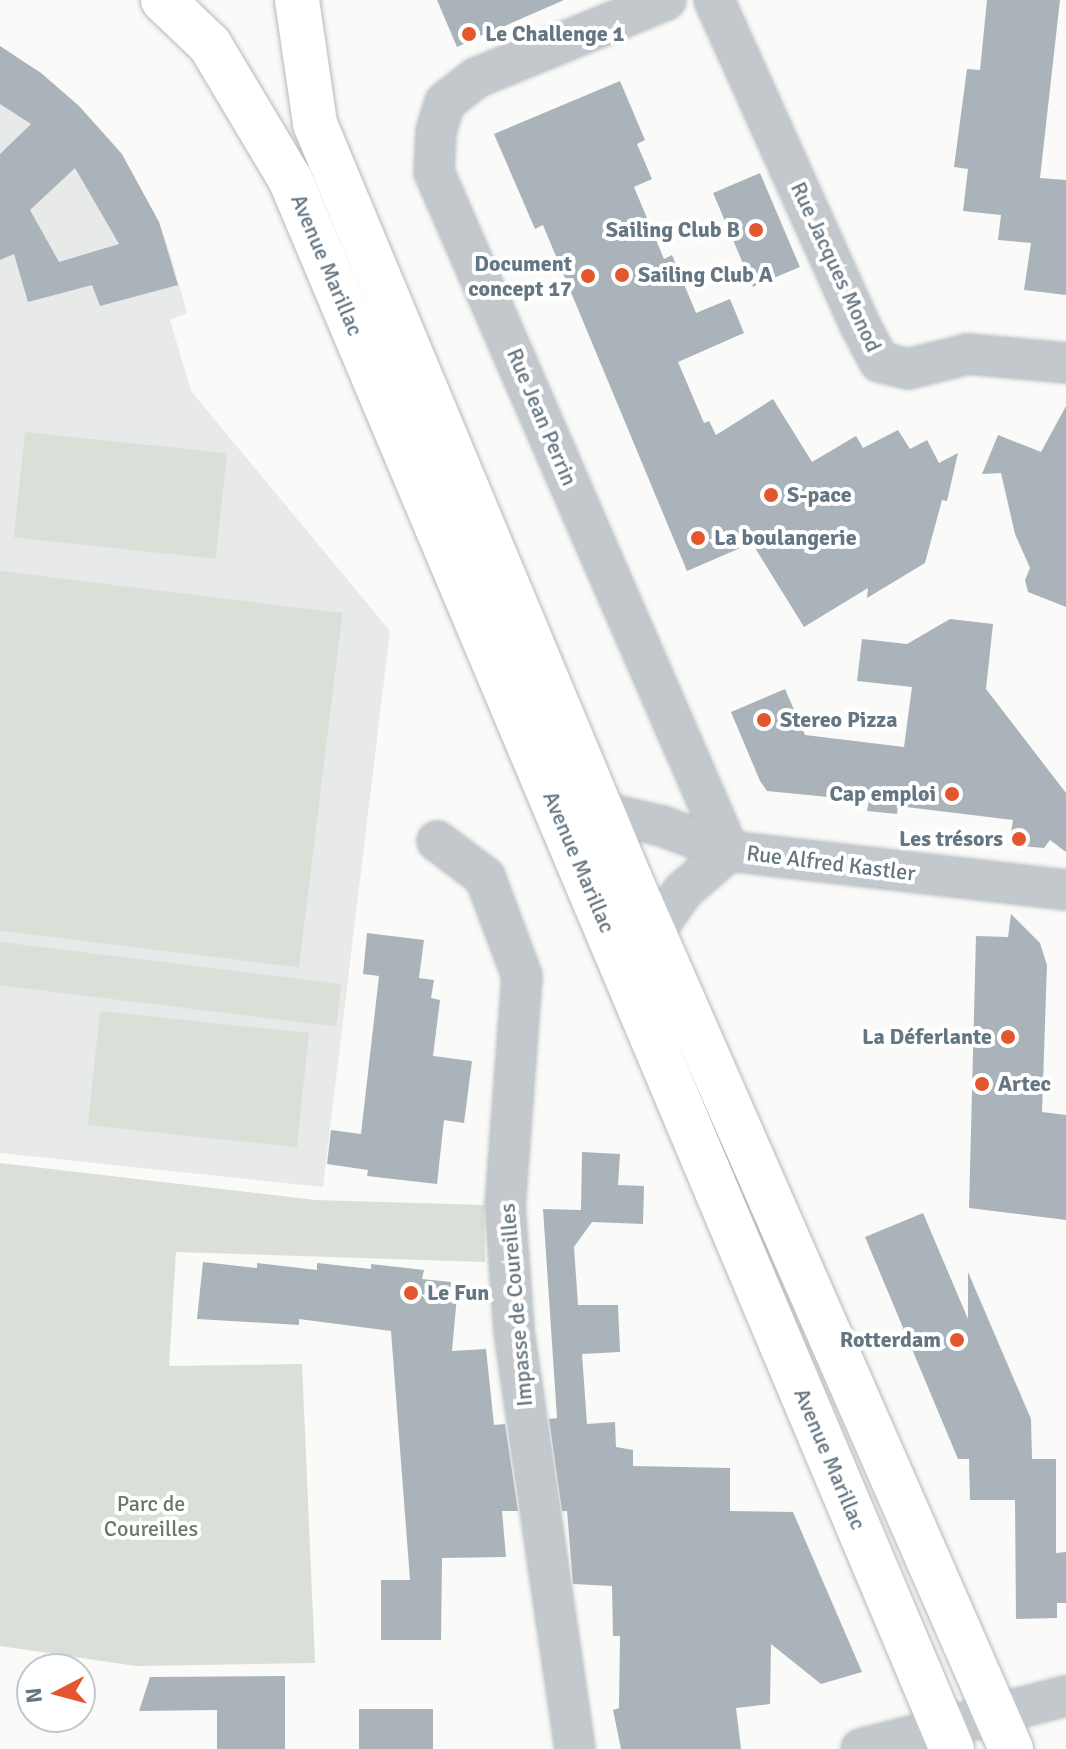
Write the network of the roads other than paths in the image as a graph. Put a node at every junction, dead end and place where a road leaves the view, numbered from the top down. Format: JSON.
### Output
{"nodes":[{"id":1,"x":163,"y":0,"type":"edge"},
{"id":2,"x":297,"y":0,"type":"edge"},
{"id":3,"x":666,"y":0,"type":"edge"},
{"id":4,"x":714,"y":0,"type":"edge"},
{"id":5,"x":1066,"y":363,"type":"edge"},
{"id":6,"x":602,"y":812,"type":"junction"},
{"id":7,"x":437,"y":841,"type":"dead end"},
{"id":8,"x":729,"y":851,"type":"junction"},
{"id":9,"x":1066,"y":890,"type":"edge"},
{"id":10,"x":654,"y":933,"type":"junction"},
{"id":11,"x":1066,"y":1696,"type":"edge"},
{"id":12,"x":1003,"y":1731,"type":"edge"},
{"id":13,"x":947,"y":1737,"type":"edge"},
{"id":14,"x":575,"y":1749,"type":"edge"},
{"id":15,"x":861,"y":1749,"type":"edge"}],
"edges":[{"from":1,"to":13,"type":"street","name":"Avenue Marillac"},
{"from":2,"to":6,"type":"street","name":"Avenue Marillac"},
{"from":3,"to":8,"type":"street","name":"Rue Jean Perrin"},
{"from":4,"to":5,"type":"street","name":"Rue Jacques Monod"},
{"from":6,"to":8,"type":"street","name":"Rue Alfred Kastler"},
{"from":6,"to":10,"type":"street","name":"Avenue Marillac"},
{"from":7,"to":14,"type":"street","name":"Impasse de Coureilles"},
{"from":8,"to":9,"type":"street","name":"Rue Alfred Kastler"},
{"from":8,"to":10,"type":"street"},
{"from":10,"to":12,"type":"street","name":"Avenue Marillac"},
{"from":11,"to":12,"type":"street"},
{"from":12,"to":13,"type":"street"},
{"from":13,"to":15,"type":"street"}]}
